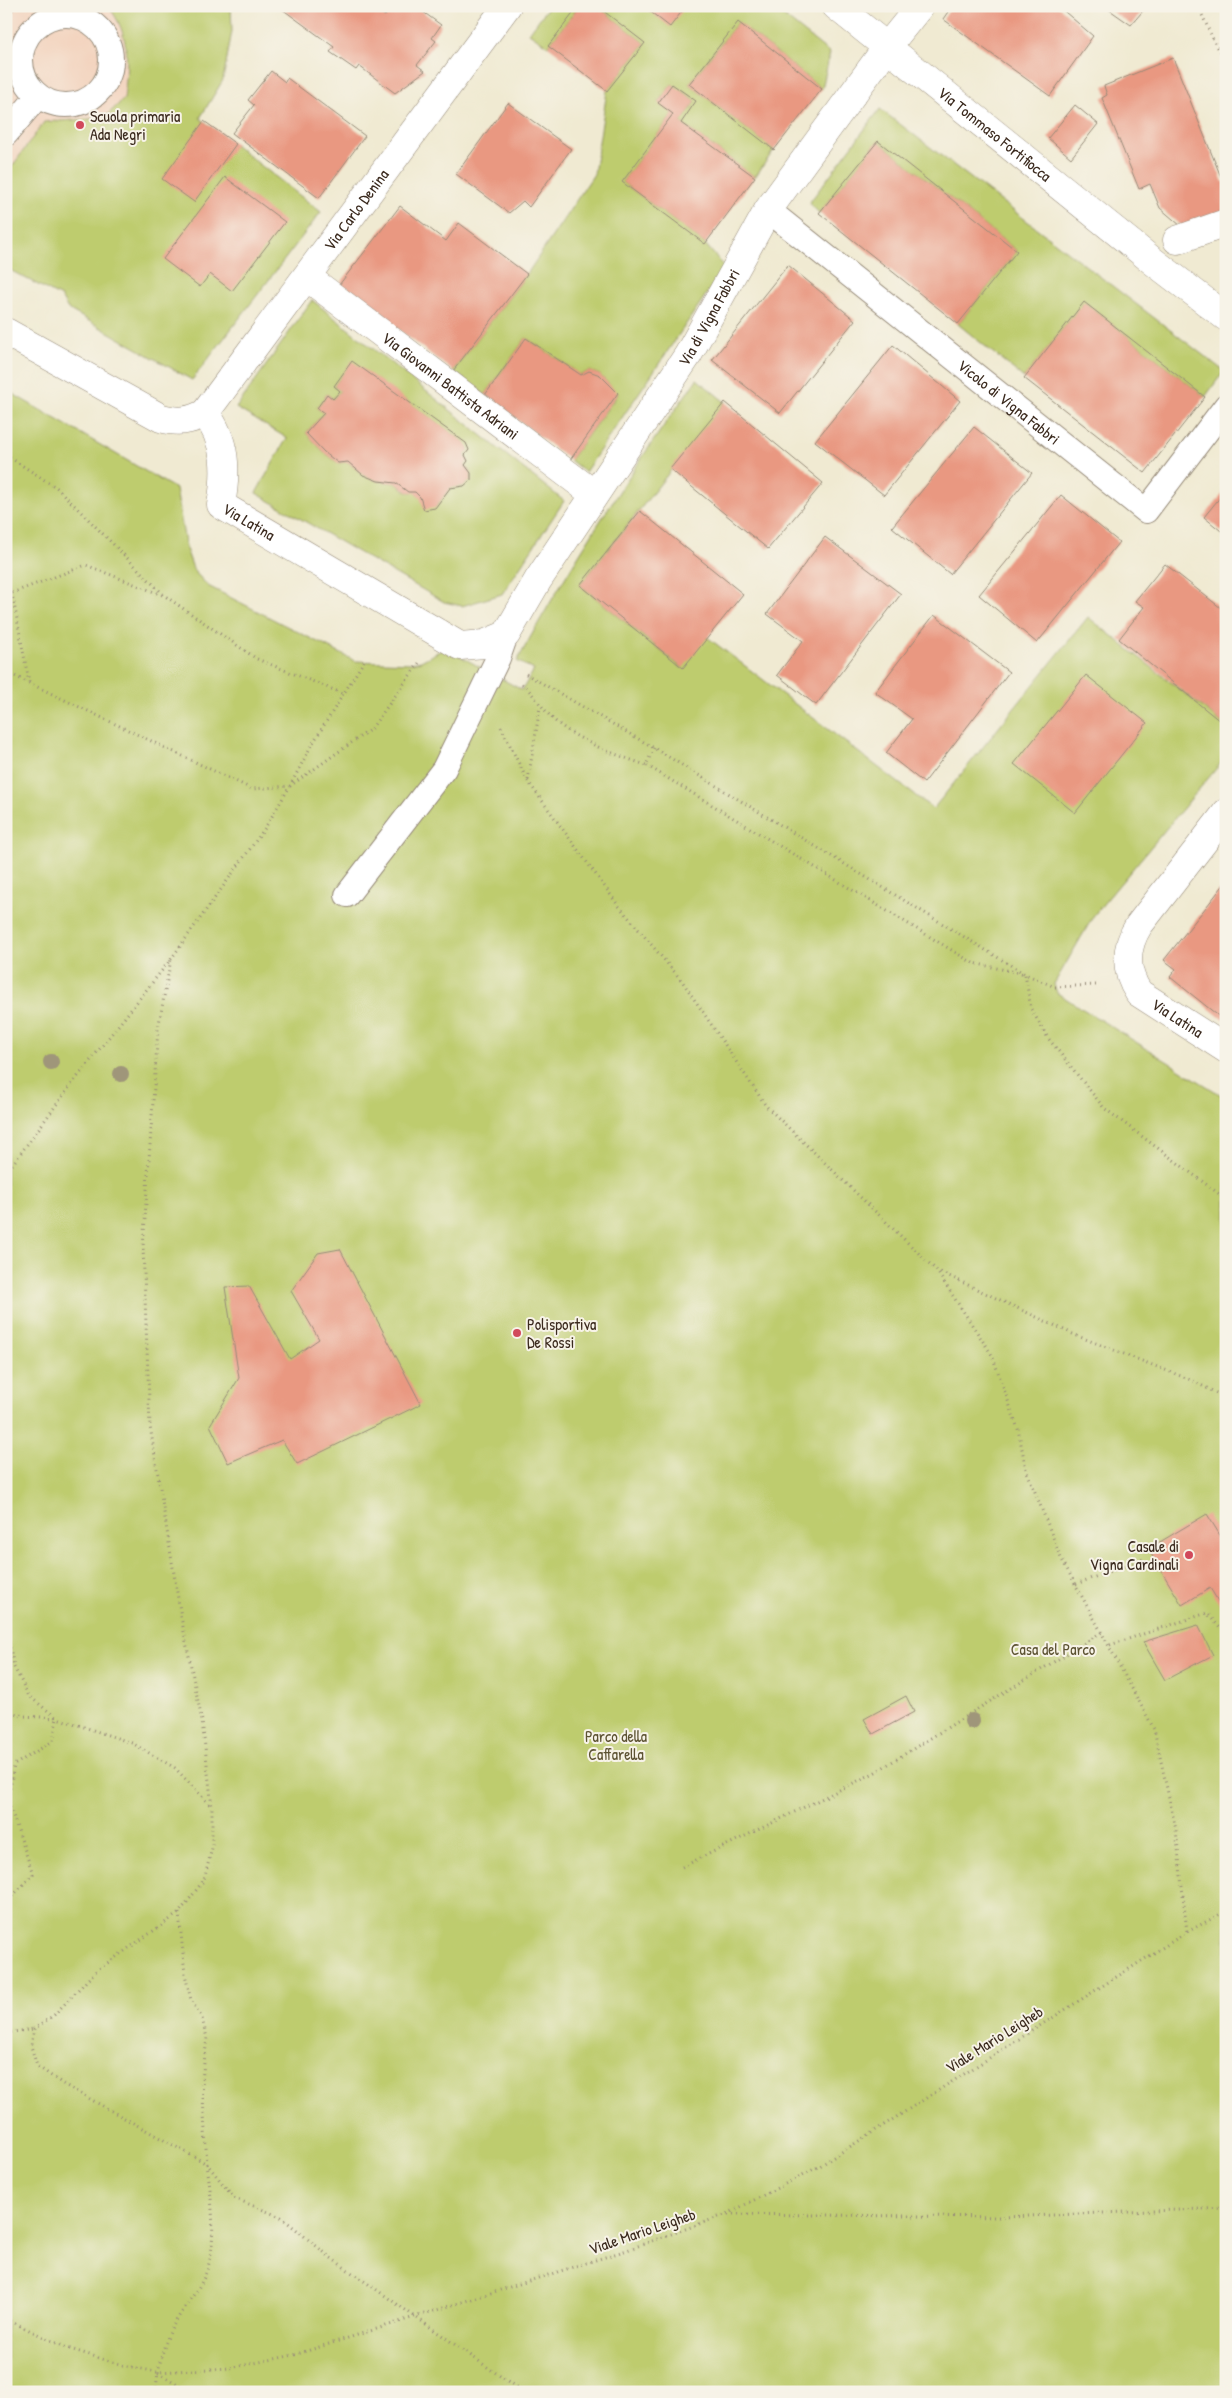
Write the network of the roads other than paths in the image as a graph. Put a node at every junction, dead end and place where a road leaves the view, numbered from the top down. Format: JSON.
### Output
{"nodes":[{"id":1,"x":507,"y":6,"type":"edge"},
{"id":2,"x":836,"y":6,"type":"edge"},
{"id":3,"x":920,"y":6,"type":"edge"},
{"id":4,"x":887,"y":46,"type":"junction"},
{"id":5,"x":38,"y":96,"type":"dead end"},
{"id":6,"x":6,"y":134,"type":"edge"},
{"id":7,"x":768,"y":210,"type":"junction"},
{"id":8,"x":1226,"y":223,"type":"edge"},
{"id":9,"x":1177,"y":240,"type":"dead end"},
{"id":10,"x":307,"y":277,"type":"junction"},
{"id":11,"x":1226,"y":317,"type":"edge"},
{"id":12,"x":6,"y":332,"type":"edge"},
{"id":13,"x":1226,"y":406,"type":"edge"},
{"id":14,"x":205,"y":414,"type":"junction"},
{"id":15,"x":594,"y":494,"type":"junction"},
{"id":16,"x":506,"y":634,"type":"junction"},
{"id":17,"x":1226,"y":814,"type":"edge"},
{"id":18,"x":347,"y":895,"type":"dead end"},
{"id":19,"x":1226,"y":1049,"type":"edge"}],
"edges":[{"from":1,"to":10,"type":"street","name":"Via Carlo Denina"},
{"from":2,"to":4,"type":"street","name":"Via Tommaso Fortifiocca"},
{"from":3,"to":4,"type":"street","name":"Via di Vigna Fabbri"},
{"from":4,"to":7,"type":"street","name":"Via di Vigna Fabbri"},
{"from":4,"to":11,"type":"street","name":"Via Tommaso Fortifiocca"},
{"from":5,"to":6,"type":"lane"},
{"from":7,"to":13,"type":"lane","name":"Vicolo di Vigna Fabbri"},
{"from":7,"to":15,"type":"street","name":"Via di Vigna Fabbri"},
{"from":8,"to":9,"type":"street"},
{"from":10,"to":14,"type":"street","name":"Via Carlo Denina"},
{"from":10,"to":15,"type":"street","name":"Via Giovanni Battista Adriani"},
{"from":12,"to":14,"type":"street"},
{"from":14,"to":16,"type":"street","name":"Via Latina"},
{"from":15,"to":16,"type":"street","name":"Via di Vigna Fabbri"},
{"from":16,"to":18,"type":"lane"},
{"from":17,"to":19,"type":"street","name":"Via Latina"}]}
